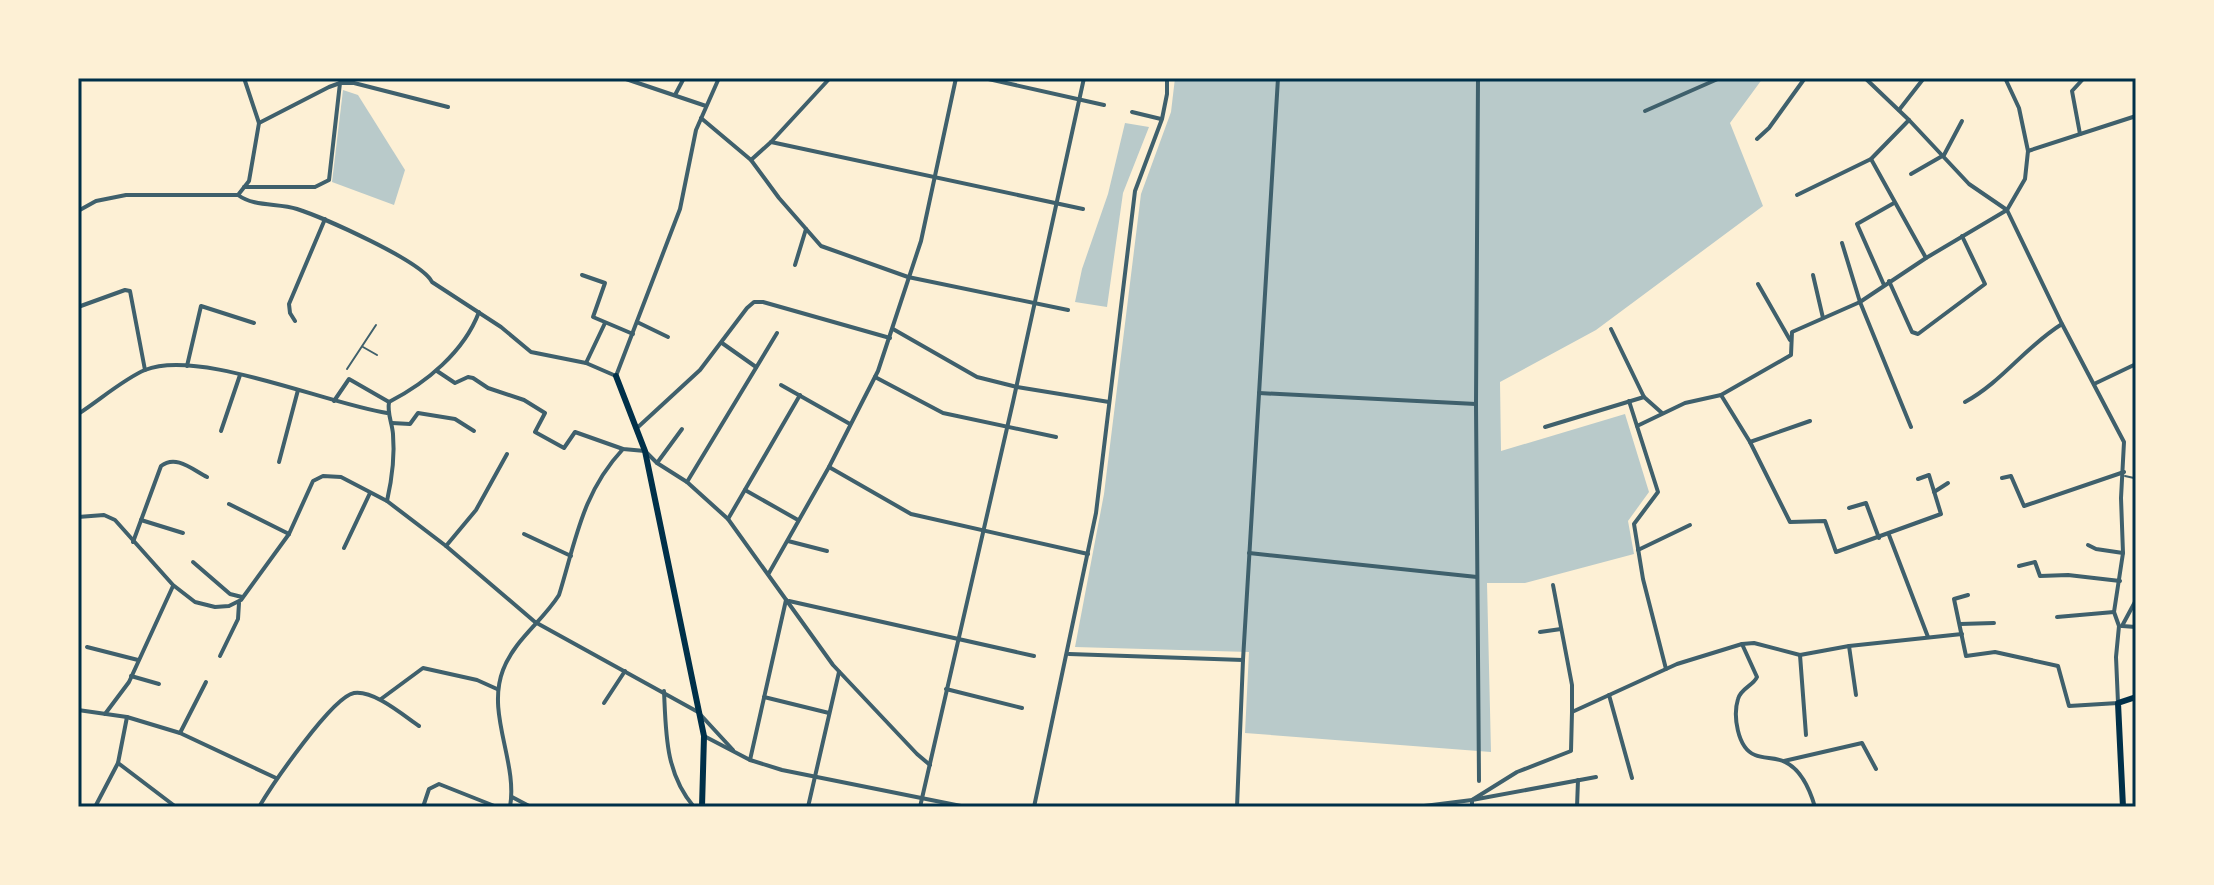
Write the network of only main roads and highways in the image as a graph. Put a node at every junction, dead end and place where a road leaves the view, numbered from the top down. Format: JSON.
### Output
{"nodes":[{"id":1,"x":616,"y":376,"type":"road end"},
{"id":2,"x":2136,"y":697,"type":"edge"},
{"id":3,"x":702,"y":807,"type":"edge"},
{"id":4,"x":2123,"y":807,"type":"edge"}],
"edges":[{"from":1,"to":3,"type":"main road"},
{"from":2,"to":4,"type":"main road"}]}
